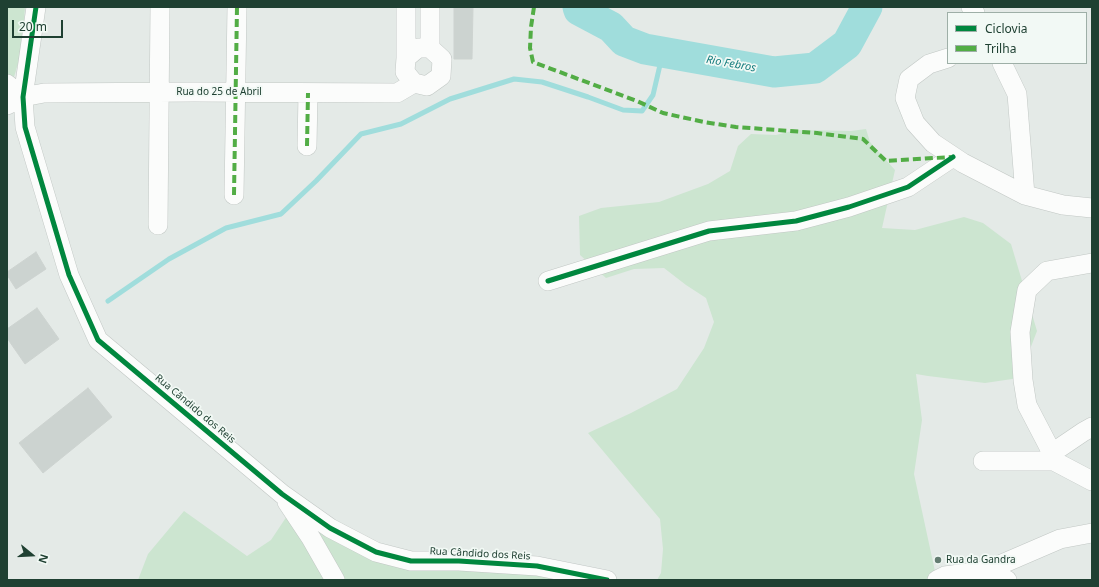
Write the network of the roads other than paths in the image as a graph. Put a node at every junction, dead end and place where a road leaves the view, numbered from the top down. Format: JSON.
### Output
{"nodes":[{"id":1,"x":36,"y":7,"type":"edge"},
{"id":2,"x":160,"y":7,"type":"edge"},
{"id":3,"x":237,"y":7,"type":"edge"},
{"id":4,"x":406,"y":8,"type":"dead end"},
{"id":5,"x":430,"y":9,"type":"dead end"},
{"id":6,"x":430,"y":48,"type":"junction"},
{"id":7,"x":406,"y":58,"type":"junction"},
{"id":8,"x":947,"y":58,"type":"edge"},
{"id":9,"x":1002,"y":64,"type":"edge"},
{"id":10,"x":414,"y":83,"type":"junction"},
{"id":11,"x":7,"y":84,"type":"edge"},
{"id":12,"x":159,"y":92,"type":"junction"},
{"id":13,"x":235,"y":92,"type":"junction"},
{"id":14,"x":308,"y":93,"type":"junction"},
{"id":15,"x":15,"y":101,"type":"edge"},
{"id":16,"x":307,"y":146,"type":"dead end"},
{"id":17,"x":953,"y":156,"type":"junction"},
{"id":18,"x":1025,"y":194,"type":"junction"},
{"id":19,"x":234,"y":195,"type":"dead end"},
{"id":20,"x":1092,"y":208,"type":"edge"},
{"id":21,"x":158,"y":225,"type":"dead end"},
{"id":22,"x":1092,"y":263,"type":"edge"},
{"id":23,"x":548,"y":282,"type":"dead end"},
{"id":24,"x":1092,"y":427,"type":"edge"},
{"id":25,"x":1053,"y":457,"type":"junction"},
{"id":26,"x":983,"y":461,"type":"dead end"},
{"id":27,"x":1092,"y":481,"type":"edge"},
{"id":28,"x":282,"y":494,"type":"junction"},
{"id":29,"x":1092,"y":533,"type":"edge"},
{"id":30,"x":985,"y":575,"type":"edge"},
{"id":31,"x":335,"y":580,"type":"edge"},
{"id":32,"x":607,"y":580,"type":"edge"},
{"id":33,"x":937,"y":580,"type":"edge"},
{"id":34,"x":1008,"y":580,"type":"edge"}],
"edges":[{"from":1,"to":15,"type":"street","name":"Rua Cândido dos Reis"},
{"from":2,"to":12,"type":"street"},
{"from":3,"to":13,"type":"street"},
{"from":4,"to":7,"type":"street"},
{"from":5,"to":6,"type":"street"},
{"from":6,"to":7,"type":"street"},
{"from":6,"to":10,"type":"street","name":"Rua do 25 de Abril"},
{"from":7,"to":10,"type":"street"},
{"from":8,"to":17,"type":"street"},
{"from":9,"to":18,"type":"street"},
{"from":10,"to":14,"type":"street","name":"Rua do 25 de Abril"},
{"from":11,"to":15,"type":"street"},
{"from":12,"to":13,"type":"street","name":"Rua do 25 de Abril"},
{"from":12,"to":15,"type":"street","name":"Rua do 25 de Abril"},
{"from":12,"to":21,"type":"street"},
{"from":13,"to":14,"type":"street","name":"Rua do 25 de Abril"},
{"from":13,"to":19,"type":"street"},
{"from":14,"to":16,"type":"street"},
{"from":15,"to":28,"type":"street","name":"Rua Cândido dos Reis"},
{"from":17,"to":18,"type":"street"},
{"from":17,"to":23,"type":"street"},
{"from":18,"to":20,"type":"street"},
{"from":22,"to":25,"type":"street"},
{"from":24,"to":25,"type":"street"},
{"from":25,"to":26,"type":"street"},
{"from":25,"to":27,"type":"street"},
{"from":28,"to":31,"type":"street"},
{"from":28,"to":32,"type":"street","name":"Rua Cândido dos Reis"},
{"from":29,"to":30,"type":"street"},
{"from":30,"to":33,"type":"street"},
{"from":30,"to":34,"type":"street"}]}
